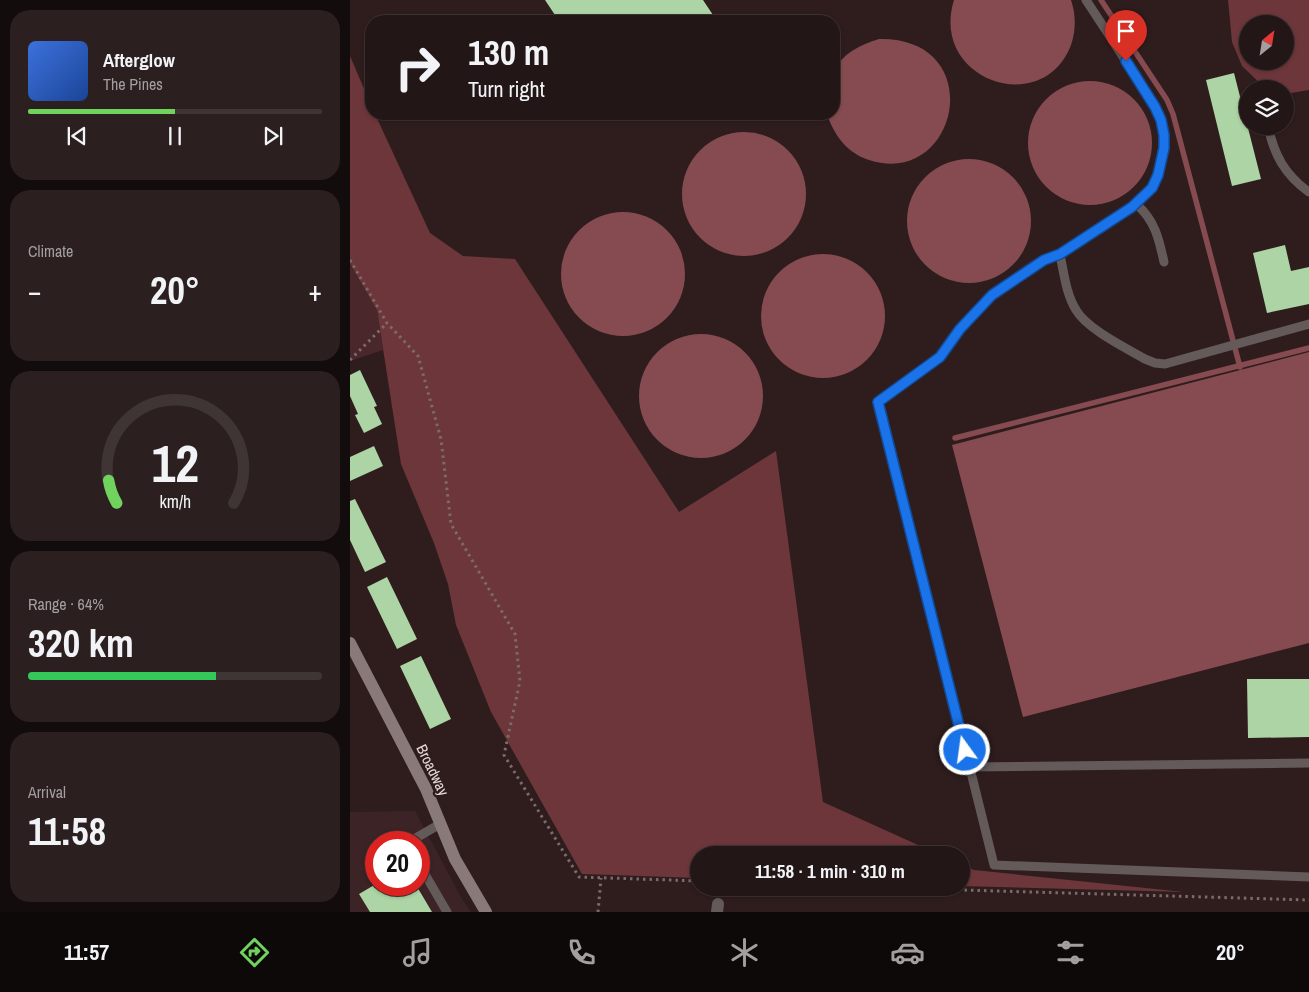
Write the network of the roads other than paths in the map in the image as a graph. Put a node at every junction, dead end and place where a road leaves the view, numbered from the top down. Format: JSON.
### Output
{"nodes":[{"id":1,"x":1086,"y":0,"type":"edge"},
{"id":2,"x":1270,"y":135,"type":"edge"},
{"id":3,"x":1309,"y":192,"type":"edge"},
{"id":4,"x":1136,"y":204,"type":"junction"},
{"id":5,"x":1060,"y":254,"type":"junction"},
{"id":6,"x":1164,"y":262,"type":"dead end"},
{"id":7,"x":1309,"y":324,"type":"edge"},
{"id":8,"x":350,"y":642,"type":"edge"},
{"id":9,"x":355,"y":664,"type":"edge"},
{"id":10,"x":1309,"y":763,"type":"edge"},
{"id":11,"x":970,"y":767,"type":"junction"},
{"id":12,"x":440,"y":824,"type":"junction"},
{"id":13,"x":428,"y":831,"type":"edge"},
{"id":14,"x":1309,"y":877,"type":"edge"},
{"id":15,"x":430,"y":883,"type":"edge"},
{"id":16,"x":447,"y":912,"type":"edge"},
{"id":17,"x":486,"y":912,"type":"edge"}],
"edges":[{"from":1,"to":4,"type":"lane"},
{"from":2,"to":3,"type":"lane"},
{"from":4,"to":5,"type":"lane"},
{"from":4,"to":6,"type":"lane"},
{"from":5,"to":7,"type":"lane"},
{"from":5,"to":11,"type":"lane"},
{"from":8,"to":9,"type":"street","name":"Broadway"},
{"from":9,"to":12,"type":"street","name":"Broadway"},
{"from":10,"to":11,"type":"lane"},
{"from":11,"to":14,"type":"lane"},
{"from":12,"to":13,"type":"lane"},
{"from":12,"to":17,"type":"street","name":"Broadway"},
{"from":15,"to":16,"type":"lane"}]}
